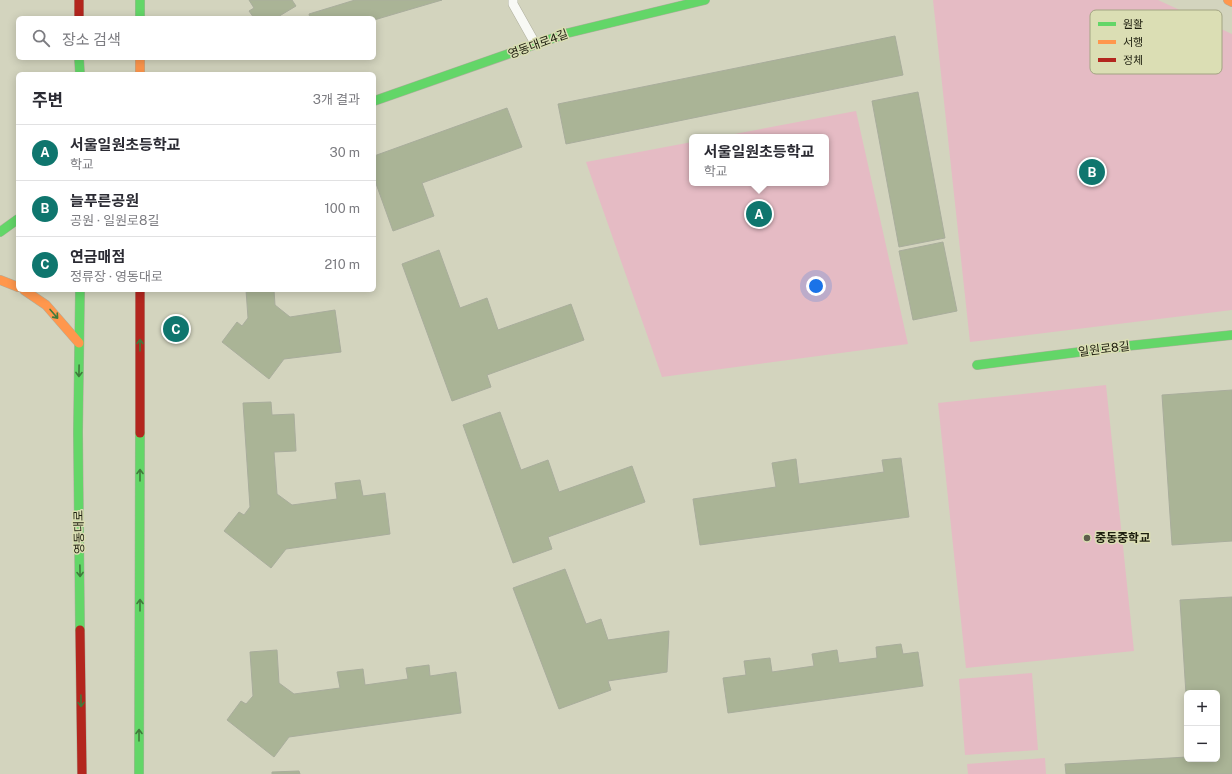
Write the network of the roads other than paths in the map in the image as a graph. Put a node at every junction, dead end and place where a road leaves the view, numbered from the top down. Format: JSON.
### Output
{"nodes":[{"id":1,"x":79,"y":0,"type":"edge"},
{"id":2,"x":140,"y":0,"type":"edge"},
{"id":3,"x":513,"y":0,"type":"edge"},
{"id":4,"x":706,"y":0,"type":"edge"},
{"id":5,"x":1228,"y":0,"type":"edge"},
{"id":6,"x":1232,"y":2,"type":"edge"},
{"id":7,"x":79,"y":16,"type":"edge"},
{"id":8,"x":140,"y":16,"type":"edge"},
{"id":9,"x":536,"y":45,"type":"junction"},
{"id":10,"x":80,"y":60,"type":"edge"},
{"id":11,"x":80,"y":72,"type":"edge"},
{"id":12,"x":376,"y":100,"type":"edge"},
{"id":13,"x":16,"y":220,"type":"edge"},
{"id":14,"x":0,"y":232,"type":"edge"},
{"id":15,"x":0,"y":280,"type":"edge"},
{"id":16,"x":16,"y":286,"type":"edge"},
{"id":17,"x":27,"y":292,"type":"edge"},
{"id":18,"x":80,"y":292,"type":"edge"},
{"id":19,"x":140,"y":292,"type":"edge"},
{"id":20,"x":1232,"y":335,"type":"edge"},
{"id":21,"x":79,"y":343,"type":"junction"},
{"id":22,"x":977,"y":365,"type":"dead end"},
{"id":23,"x":82,"y":774,"type":"edge"},
{"id":24,"x":139,"y":774,"type":"edge"}],
"edges":[{"from":1,"to":7,"type":"main road"},
{"from":2,"to":8,"type":"main road"},
{"from":3,"to":9,"type":"lane"},
{"from":4,"to":9,"type":"main road","name":"영동대로4길"},
{"from":5,"to":6,"type":"main road"},
{"from":9,"to":12,"type":"main road","name":"영동대로4길"},
{"from":10,"to":11,"type":"main road"},
{"from":13,"to":14,"type":"main road"},
{"from":15,"to":16,"type":"main road"},
{"from":17,"to":21,"type":"main road","one_way":true},
{"from":18,"to":21,"type":"main road","name":"영동대로"},
{"from":24,"to":19,"type":"main road","one_way":true},
{"from":20,"to":22,"type":"main road","name":"일원로8길"},
{"from":21,"to":23,"type":"main road","name":"영동대로","one_way":true}]}
